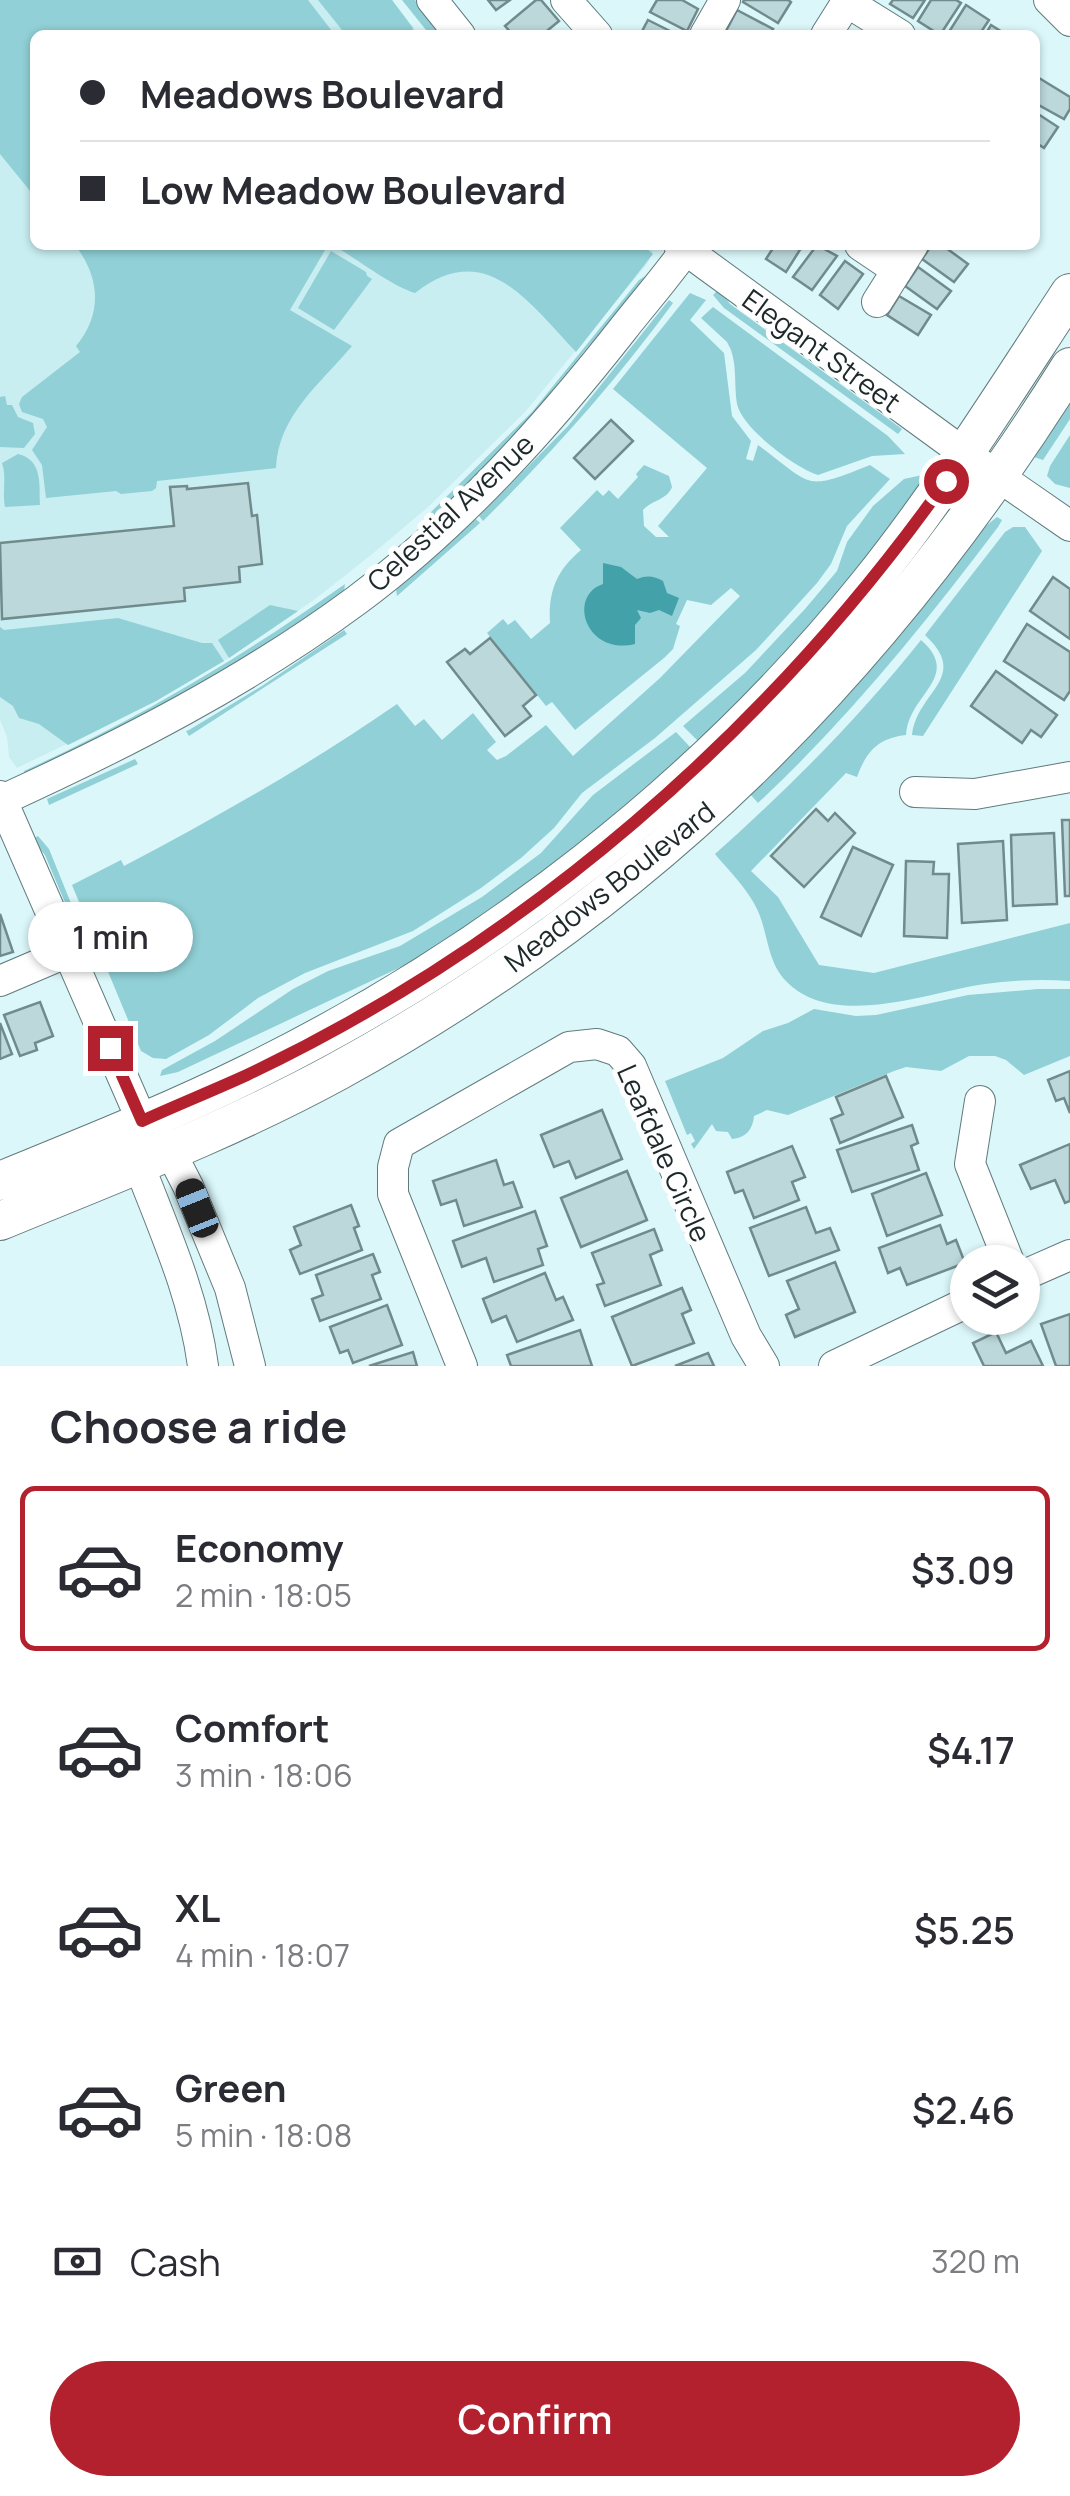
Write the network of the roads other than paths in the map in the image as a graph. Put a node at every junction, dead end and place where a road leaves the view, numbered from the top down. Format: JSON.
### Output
{"nodes":[{"id":1,"x":432,"y":0,"type":"edge"},
{"id":2,"x":566,"y":0,"type":"edge"},
{"id":3,"x":725,"y":0,"type":"edge"},
{"id":4,"x":1049,"y":0,"type":"edge"},
{"id":5,"x":848,"y":1,"type":"edge"},
{"id":6,"x":1070,"y":21,"type":"edge"},
{"id":7,"x":456,"y":30,"type":"edge"},
{"id":8,"x":593,"y":30,"type":"edge"},
{"id":9,"x":708,"y":30,"type":"edge"},
{"id":10,"x":829,"y":30,"type":"edge"},
{"id":11,"x":892,"y":30,"type":"edge"},
{"id":12,"x":682,"y":250,"type":"edge"},
{"id":13,"x":688,"y":250,"type":"edge"},
{"id":14,"x":877,"y":250,"type":"edge"},
{"id":15,"x":905,"y":258,"type":"edge"},
{"id":16,"x":1070,"y":293,"type":"edge"},
{"id":17,"x":877,"y":302,"type":"dead end"},
{"id":18,"x":1070,"y":367,"type":"edge"},
{"id":19,"x":965,"y":454,"type":"junction"},
{"id":20,"x":997,"y":476,"type":"junction"},
{"id":21,"x":1070,"y":526,"type":"edge"},
{"id":22,"x":1070,"y":777,"type":"edge"},
{"id":23,"x":915,"y":792,"type":"dead end"},
{"id":24,"x":0,"y":799,"type":"edge"},
{"id":25,"x":68,"y":952,"type":"junction"},
{"id":26,"x":0,"y":981,"type":"edge"},
{"id":27,"x":980,"y":1102,"type":"dead end"},
{"id":28,"x":142,"y":1121,"type":"junction"},
{"id":29,"x":155,"y":1158,"type":"junction"},
{"id":30,"x":0,"y":1181,"type":"edge"},
{"id":31,"x":0,"y":1221,"type":"edge"},
{"id":32,"x":1002,"y":1245,"type":"edge"},
{"id":33,"x":1070,"y":1255,"type":"edge"},
{"id":34,"x":1040,"y":1268,"type":"edge"},
{"id":35,"x":950,"y":1311,"type":"edge"},
{"id":36,"x":202,"y":1366,"type":"edge"},
{"id":37,"x":250,"y":1366,"type":"edge"},
{"id":38,"x":462,"y":1366,"type":"edge"},
{"id":39,"x":764,"y":1366,"type":"edge"},
{"id":40,"x":834,"y":1366,"type":"edge"}],
"edges":[{"from":1,"to":7,"type":"street"},
{"from":2,"to":8,"type":"street"},
{"from":3,"to":9,"type":"street"},
{"from":4,"to":6,"type":"street"},
{"from":5,"to":10,"type":"street"},
{"from":5,"to":11,"type":"street"},
{"from":12,"to":24,"type":"street","name":"Celestial Avenue"},
{"from":13,"to":19,"type":"street","name":"Elegant Street"},
{"from":14,"to":15,"type":"street"},
{"from":15,"to":17,"type":"street"},
{"from":16,"to":19,"type":"main road","name":"Meadows Boulevard"},
{"from":18,"to":20,"type":"main road","name":"Meadows Boulevard"},
{"from":19,"to":20,"type":"street","name":"Elegant Street"},
{"from":19,"to":28,"type":"main road","name":"Meadows Boulevard"},
{"from":20,"to":21,"type":"street","name":"Elegant Street"},
{"from":20,"to":29,"type":"main road","name":"Meadows Boulevard"},
{"from":22,"to":23,"type":"street"},
{"from":24,"to":25,"type":"street"},
{"from":25,"to":26,"type":"street"},
{"from":25,"to":28,"type":"street"},
{"from":27,"to":32,"type":"street"},
{"from":28,"to":29,"type":"street"},
{"from":28,"to":30,"type":"main road","name":"Meadows Boulevard"},
{"from":29,"to":31,"type":"main road","name":"Meadows Boulevard"},
{"from":29,"to":36,"type":"street"},
{"from":29,"to":37,"type":"street"},
{"from":33,"to":34,"type":"street"},
{"from":35,"to":40,"type":"street"},
{"from":38,"to":39,"type":"street","name":"Leafdale Circle"}]}
